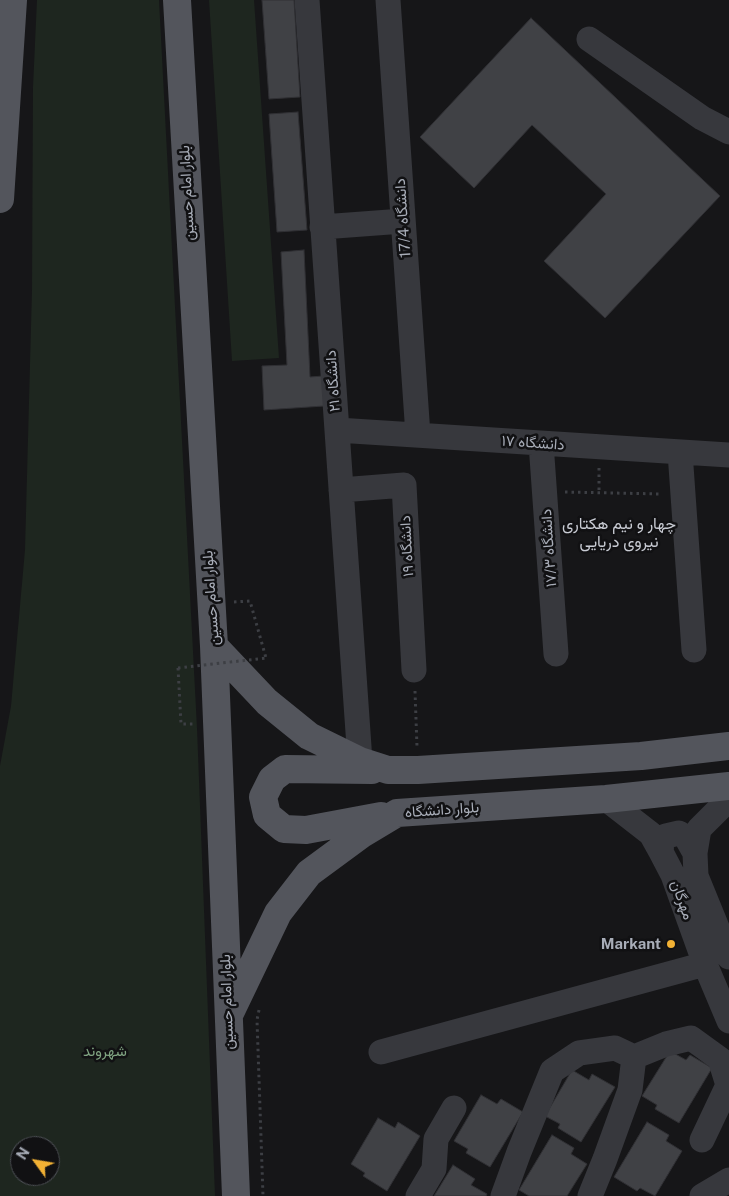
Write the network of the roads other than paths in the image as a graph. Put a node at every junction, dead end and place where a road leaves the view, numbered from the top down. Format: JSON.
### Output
{"nodes":[{"id":1,"x":13,"y":0,"type":"edge"},
{"id":2,"x":177,"y":0,"type":"edge"},
{"id":3,"x":307,"y":0,"type":"edge"},
{"id":4,"x":388,"y":0,"type":"edge"},
{"id":5,"x":589,"y":39,"type":"dead end"},
{"id":6,"x":729,"y":132,"type":"edge"},
{"id":7,"x":0,"y":199,"type":"edge"},
{"id":8,"x":403,"y":220,"type":"junction"},
{"id":9,"x":322,"y":227,"type":"junction"},
{"id":10,"x":337,"y":430,"type":"junction"},
{"id":11,"x":418,"y":435,"type":"junction"},
{"id":12,"x":541,"y":443,"type":"junction"},
{"id":13,"x":680,"y":452,"type":"junction"},
{"id":14,"x":729,"y":455,"type":"edge"},
{"id":15,"x":341,"y":490,"type":"junction"},
{"id":16,"x":214,"y":646,"type":"junction"},
{"id":17,"x":694,"y":650,"type":"dead end"},
{"id":18,"x":556,"y":654,"type":"dead end"},
{"id":19,"x":414,"y":670,"type":"road end"},
{"id":20,"x":729,"y":746,"type":"edge"},
{"id":21,"x":360,"y":762,"type":"junction"},
{"id":22,"x":388,"y":770,"type":"junction"},
{"id":23,"x":729,"y":786,"type":"edge"},
{"id":24,"x":606,"y":799,"type":"junction"},
{"id":25,"x":729,"y":799,"type":"edge"},
{"id":26,"x":397,"y":813,"type":"junction"},
{"id":27,"x":661,"y":852,"type":"junction"},
{"id":28,"x":695,"y":853,"type":"junction"},
{"id":29,"x":729,"y":957,"type":"edge"},
{"id":30,"x":705,"y":964,"type":"junction"},
{"id":31,"x":228,"y":1018,"type":"junction"},
{"id":32,"x":729,"y":1021,"type":"edge"},
{"id":33,"x":381,"y":1052,"type":"dead end"},
{"id":34,"x":634,"y":1057,"type":"junction"},
{"id":35,"x":454,"y":1108,"type":"dead end"},
{"id":36,"x":702,"y":1140,"type":"dead end"},
{"id":37,"x":729,"y":1180,"type":"edge"},
{"id":38,"x":236,"y":1196,"type":"edge"},
{"id":39,"x":418,"y":1196,"type":"edge"},
{"id":40,"x":503,"y":1196,"type":"edge"},
{"id":41,"x":590,"y":1196,"type":"edge"},
{"id":42,"x":702,"y":1196,"type":"edge"}],
"edges":[{"from":1,"to":7,"type":"main road"},
{"from":2,"to":16,"type":"main road","name":"بلوار امام حسین"},
{"from":3,"to":9,"type":"street","name":"دانشگاه ۲۱"},
{"from":4,"to":8,"type":"street","name":"دانشگاه 17/4"},
{"from":5,"to":6,"type":"street"},
{"from":8,"to":9,"type":"street"},
{"from":8,"to":11,"type":"street","name":"دانشگاه 17/4"},
{"from":9,"to":10,"type":"street","name":"دانشگاه ۲۱"},
{"from":10,"to":11,"type":"street","name":"دانشگاه ۱۷"},
{"from":10,"to":15,"type":"street","name":"دانشگاه ۲۱"},
{"from":11,"to":12,"type":"street","name":"دانشگاه ۱۷"},
{"from":12,"to":13,"type":"street","name":"دانشگاه ۱۷"},
{"from":12,"to":18,"type":"street","name":"دانشگاه ۱۷/۳"},
{"from":13,"to":14,"type":"street","name":"دانشگاه ۱۷"},
{"from":13,"to":17,"type":"street"},
{"from":15,"to":19,"type":"street","name":"دانشگاه ۱۹"},
{"from":15,"to":21,"type":"street","name":"دانشگاه ۲۱"},
{"from":16,"to":21,"type":"main road"},
{"from":16,"to":31,"type":"main road","name":"بلوار امام حسین"},
{"from":20,"to":22,"type":"main road"},
{"from":21,"to":22,"type":"main road"},
{"from":22,"to":26,"type":"main road"},
{"from":23,"to":24,"type":"main road","name":"بلوار دانشگاه"},
{"from":24,"to":26,"type":"main road","name":"بلوار دانشگاه"},
{"from":24,"to":27,"type":"street","name":"مهرگان"},
{"from":25,"to":28,"type":"street","name":"مهرگان"},
{"from":26,"to":31,"type":"main road","name":"بلوار دانشگاه"},
{"from":27,"to":28,"type":"street"},
{"from":27,"to":30,"type":"street","name":"مهرگان"},
{"from":28,"to":29,"type":"street","name":"مهرگان"},
{"from":30,"to":32,"type":"street","name":"مهرگان"},
{"from":30,"to":33,"type":"street"},
{"from":31,"to":38,"type":"main road","name":"بلوار امام حسین"},
{"from":34,"to":36,"type":"street"},
{"from":34,"to":40,"type":"street"},
{"from":34,"to":41,"type":"street"},
{"from":35,"to":39,"type":"street"},
{"from":37,"to":42,"type":"street"}]}
